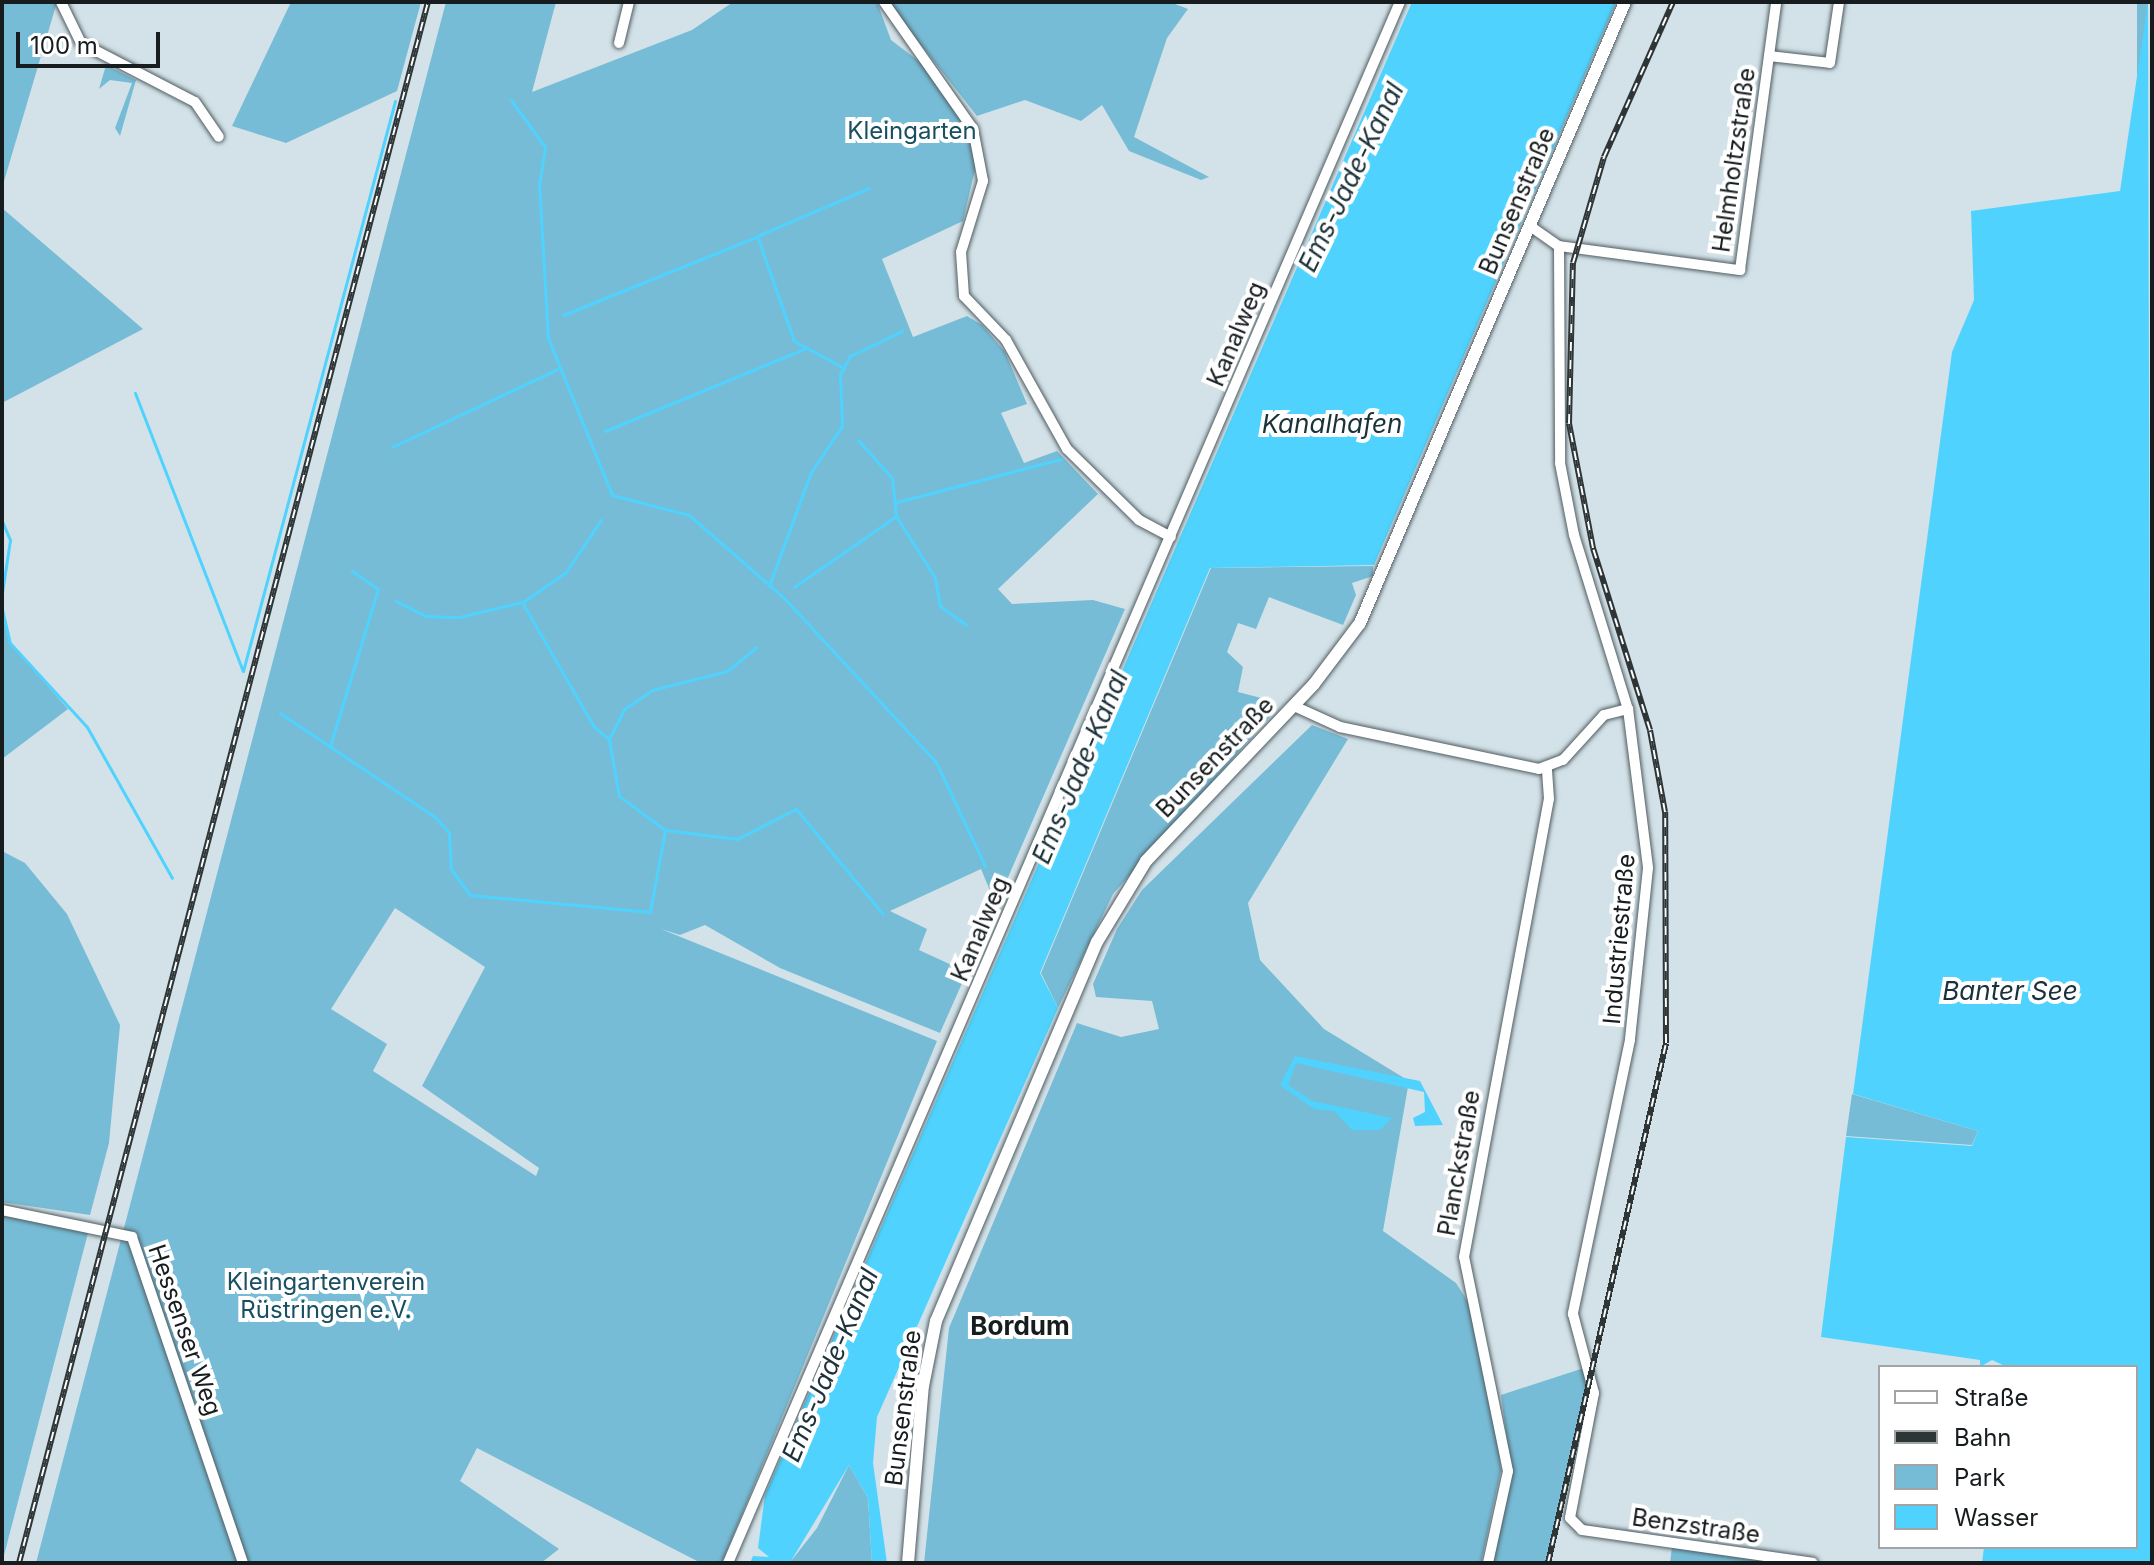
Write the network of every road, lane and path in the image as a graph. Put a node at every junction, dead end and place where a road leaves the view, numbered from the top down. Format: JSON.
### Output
{"nodes":[{"id":1,"x":61,"y":2,"type":"edge"},
{"id":2,"x":629,"y":2,"type":"edge"},
{"id":3,"x":884,"y":2,"type":"edge"},
{"id":4,"x":1400,"y":2,"type":"edge"},
{"id":5,"x":1625,"y":2,"type":"edge"},
{"id":6,"x":1776,"y":2,"type":"edge"},
{"id":7,"x":1839,"y":2,"type":"edge"},
{"id":8,"x":619,"y":43,"type":"dead end"},
{"id":9,"x":1769,"y":56,"type":"junction"},
{"id":10,"x":219,"y":137,"type":"dead end"},
{"id":11,"x":1530,"y":226,"type":"junction"},
{"id":12,"x":1559,"y":246,"type":"junction"},
{"id":13,"x":1171,"y":537,"type":"junction"},
{"id":14,"x":1294,"y":706,"type":"junction"},
{"id":15,"x":1628,"y":709,"type":"junction"},
{"id":16,"x":1547,"y":769,"type":"junction"},
{"id":17,"x":2,"y":1210,"type":"edge"},
{"id":18,"x":1574,"y":1526,"type":"joint"},
{"id":19,"x":243,"y":1563,"type":"edge"},
{"id":20,"x":728,"y":1563,"type":"edge"},
{"id":21,"x":908,"y":1563,"type":"edge"},
{"id":22,"x":1488,"y":1563,"type":"edge"},
{"id":23,"x":1813,"y":1563,"type":"edge"}],
"edges":[{"from":1,"to":10,"type":"street"},
{"from":2,"to":8,"type":"street"},
{"from":3,"to":13,"type":"street"},
{"from":4,"to":13,"type":"street","name":"Kanalweg"},
{"from":5,"to":11,"type":"street","name":"Bunsenstraße"},
{"from":6,"to":9,"type":"street","name":"Helmholtzstraße"},
{"from":7,"to":9,"type":"street","name":"Helmholtzstraße"},
{"from":9,"to":12,"type":"street","name":"Helmholtzstraße"},
{"from":11,"to":12,"type":"street"},
{"from":11,"to":14,"type":"street","name":"Bunsenstraße"},
{"from":12,"to":15,"type":"street","name":"Industriestraße"},
{"from":13,"to":20,"type":"street","name":"Kanalweg"},
{"from":14,"to":16,"type":"street"},
{"from":14,"to":21,"type":"street","name":"Bunsenstraße"},
{"from":15,"to":16,"type":"street"},
{"from":15,"to":18,"type":"street","name":"Industriestraße"},
{"from":16,"to":22,"type":"street","name":"Planckstraße"},
{"from":17,"to":19,"type":"street","name":"Hessenser Weg"},
{"from":18,"to":23,"type":"street","name":"Benzstraße"}]}
